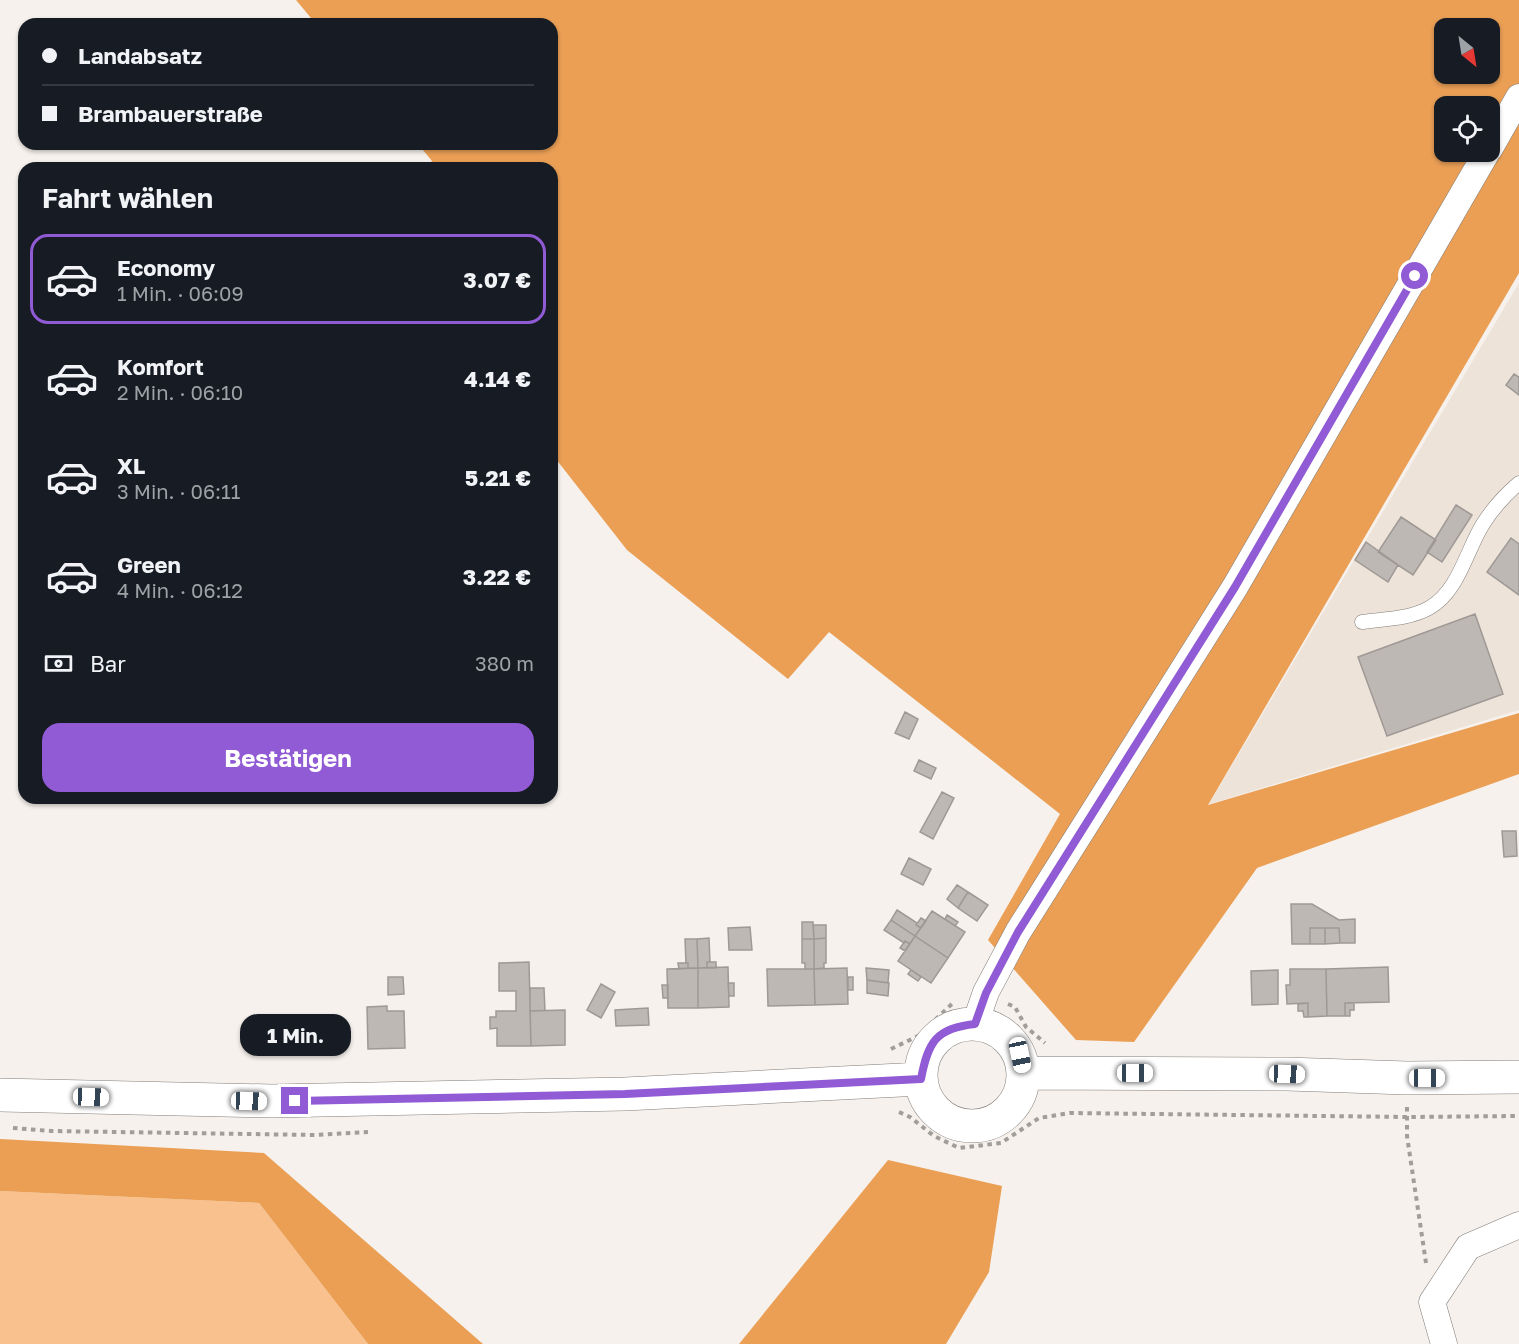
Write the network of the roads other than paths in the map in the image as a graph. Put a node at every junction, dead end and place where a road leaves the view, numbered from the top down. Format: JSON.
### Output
{"nodes":[{"id":1,"x":1519,"y":97,"type":"edge"},
{"id":2,"x":1500,"y":130,"type":"edge"},
{"id":3,"x":1481,"y":162,"type":"edge"},
{"id":4,"x":1519,"y":483,"type":"edge"},
{"id":5,"x":1362,"y":622,"type":"dead end"},
{"id":6,"x":967,"y":1011,"type":"junction"},
{"id":7,"x":1023,"y":1073,"type":"junction"},
{"id":8,"x":1519,"y":1077,"type":"edge"},
{"id":9,"x":921,"y":1079,"type":"junction"},
{"id":10,"x":0,"y":1095,"type":"edge"},
{"id":11,"x":1519,"y":1225,"type":"edge"},
{"id":12,"x":1444,"y":1344,"type":"edge"}],
"edges":[{"from":1,"to":2,"type":"street"},
{"from":3,"to":6,"type":"street"},
{"from":4,"to":5,"type":"lane"},
{"from":6,"to":7,"type":"main road"},
{"from":6,"to":9,"type":"main road"},
{"from":7,"to":8,"type":"main road"},
{"from":7,"to":9,"type":"main road"},
{"from":9,"to":10,"type":"main road"},
{"from":11,"to":12,"type":"street"}]}
